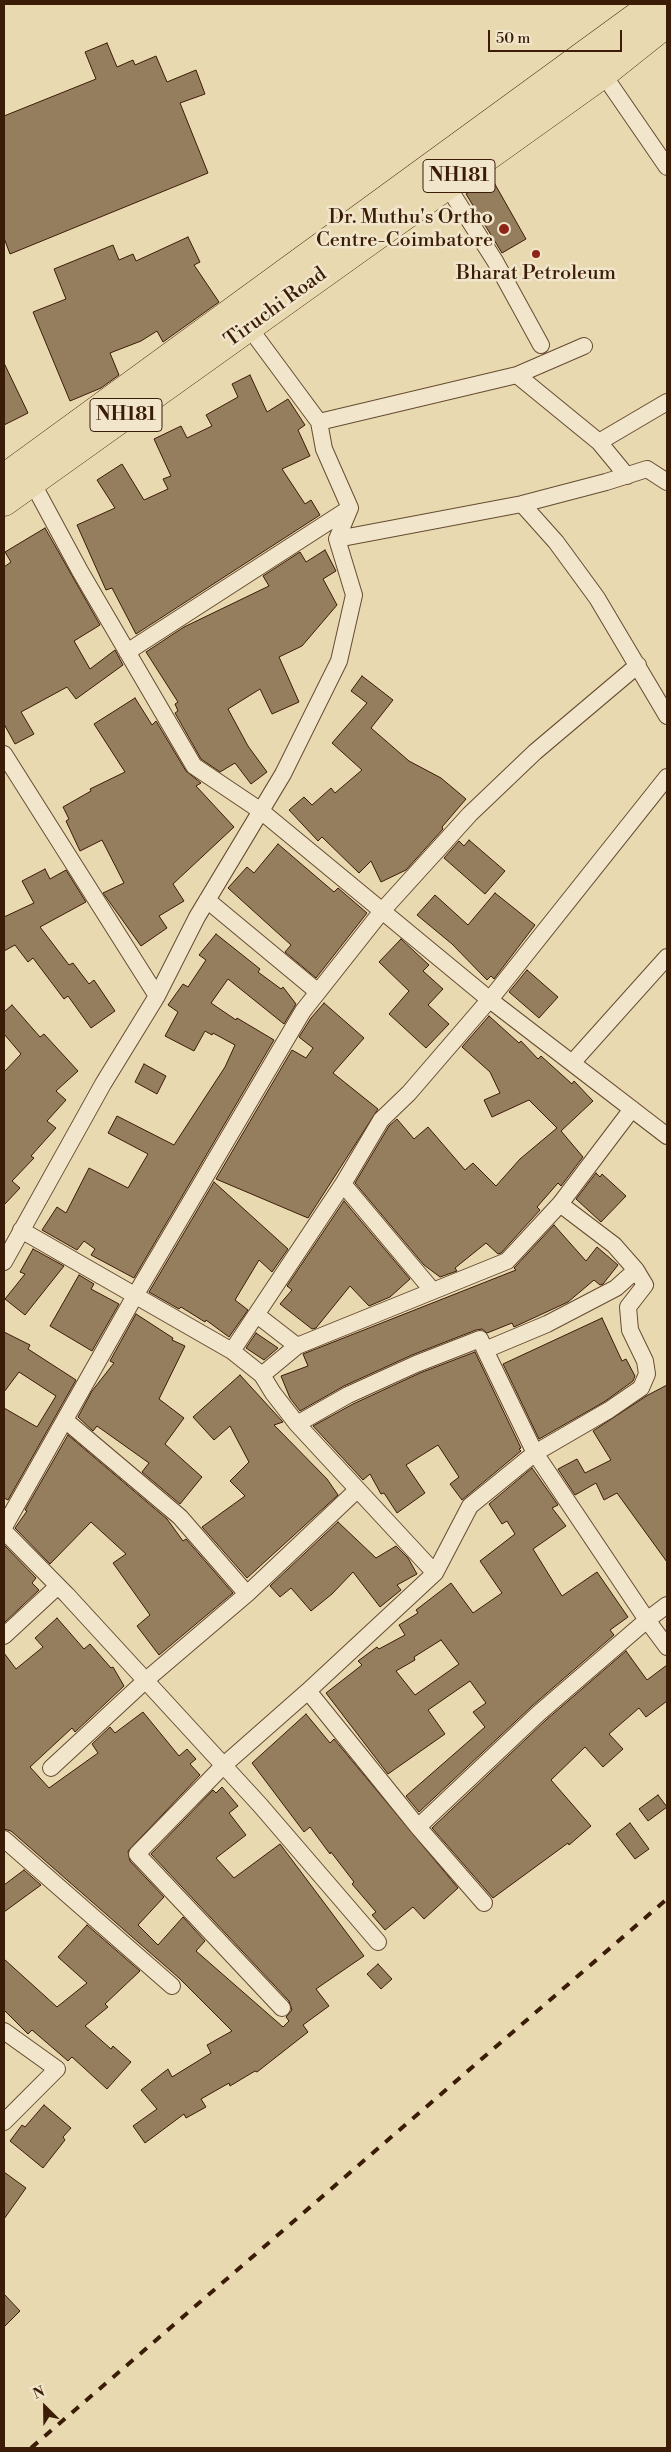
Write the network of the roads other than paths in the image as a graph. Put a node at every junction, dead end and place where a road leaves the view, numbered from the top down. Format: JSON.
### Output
{"nodes":[{"id":1,"x":654,"y":4,"type":"edge"},
{"id":2,"x":667,"y":24,"type":"edge"},
{"id":3,"x":603,"y":74,"type":"junction"},
{"id":4,"x":667,"y":167,"type":"edge"},
{"id":5,"x":446,"y":184,"type":"junction"},
{"id":6,"x":242,"y":318,"type":"junction"},
{"id":7,"x":541,"y":344,"type":"dead end"},
{"id":8,"x":584,"y":346,"type":"dead end"},
{"id":9,"x":517,"y":375,"type":"junction"},
{"id":10,"x":667,"y":402,"type":"edge"},
{"id":11,"x":319,"y":422,"type":"junction"},
{"id":12,"x":599,"y":442,"type":"junction"},
{"id":13,"x":627,"y":476,"type":"junction"},
{"id":14,"x":4,"y":478,"type":"edge"},
{"id":15,"x":32,"y":482,"type":"junction"},
{"id":16,"x":667,"y":482,"type":"edge"},
{"id":17,"x":4,"y":502,"type":"edge"},
{"id":18,"x":522,"y":504,"type":"junction"},
{"id":19,"x":350,"y":508,"type":"junction"},
{"id":20,"x":336,"y":539,"type":"junction"},
{"id":21,"x":127,"y":652,"type":"junction"},
{"id":22,"x":638,"y":666,"type":"junction"},
{"id":23,"x":667,"y":716,"type":"edge"},
{"id":24,"x":4,"y":754,"type":"edge"},
{"id":25,"x":667,"y":777,"type":"edge"},
{"id":26,"x":261,"y":811,"type":"junction"},
{"id":27,"x":207,"y":900,"type":"junction"},
{"id":28,"x":382,"y":911,"type":"junction"},
{"id":29,"x":667,"y":957,"type":"edge"},
{"id":30,"x":318,"y":992,"type":"junction"},
{"id":31,"x":157,"y":996,"type":"junction"},
{"id":32,"x":490,"y":1000,"type":"junction"},
{"id":33,"x":572,"y":1063,"type":"junction"},
{"id":34,"x":632,"y":1109,"type":"junction"},
{"id":35,"x":667,"y":1136,"type":"edge"},
{"id":36,"x":342,"y":1184,"type":"junction"},
{"id":37,"x":560,"y":1204,"type":"junction"},
{"id":38,"x":21,"y":1230,"type":"junction"},
{"id":39,"x":4,"y":1262,"type":"edge"},
{"id":40,"x":636,"y":1270,"type":"junction"},
{"id":41,"x":432,"y":1290,"type":"junction"},
{"id":42,"x":136,"y":1294,"type":"junction"},
{"id":43,"x":257,"y":1315,"type":"junction"},
{"id":44,"x":297,"y":1346,"type":"junction"},
{"id":45,"x":485,"y":1350,"type":"junction"},
{"id":46,"x":232,"y":1351,"type":"junction"},
{"id":47,"x":262,"y":1375,"type":"junction"},
{"id":48,"x":66,"y":1420,"type":"junction"},
{"id":49,"x":297,"y":1424,"type":"junction"},
{"id":50,"x":535,"y":1453,"type":"junction"},
{"id":51,"x":356,"y":1490,"type":"junction"},
{"id":52,"x":4,"y":1527,"type":"edge"},
{"id":53,"x":4,"y":1531,"type":"edge"},
{"id":54,"x":435,"y":1573,"type":"junction"},
{"id":55,"x":58,"y":1586,"type":"junction"},
{"id":56,"x":247,"y":1594,"type":"junction"},
{"id":57,"x":667,"y":1605,"type":"edge"},
{"id":58,"x":647,"y":1620,"type":"junction"},
{"id":59,"x":4,"y":1636,"type":"edge"},
{"id":60,"x":667,"y":1647,"type":"edge"},
{"id":61,"x":146,"y":1680,"type":"junction"},
{"id":62,"x":308,"y":1691,"type":"junction"},
{"id":63,"x":224,"y":1765,"type":"junction"},
{"id":64,"x":51,"y":1768,"type":"dead end"},
{"id":65,"x":418,"y":1827,"type":"junction"},
{"id":66,"x":4,"y":1839,"type":"edge"},
{"id":67,"x":484,"y":1903,"type":"dead end"},
{"id":68,"x":378,"y":1942,"type":"dead end"},
{"id":69,"x":172,"y":1986,"type":"dead end"},
{"id":70,"x":282,"y":2008,"type":"dead end"},
{"id":71,"x":4,"y":2031,"type":"edge"},
{"id":72,"x":4,"y":2122,"type":"edge"}],
"edges":[{"from":1,"to":6,"type":"highway","name":"Tiruchi Road","number":"NH181"},
{"from":2,"to":3,"type":"highway","name":"Tiruchi Road","number":"NH181"},
{"from":3,"to":4,"type":"street"},
{"from":3,"to":5,"type":"highway","name":"Tiruchi Road","number":"NH181"},
{"from":5,"to":6,"type":"highway","name":"Tiruchi Road","number":"NH181"},
{"from":5,"to":7,"type":"street"},
{"from":6,"to":11,"type":"street"},
{"from":6,"to":14,"type":"highway","name":"Tiruchi Road","number":"NH181"},
{"from":6,"to":15,"type":"highway","name":"Tiruchi Road","number":"NH181"},
{"from":8,"to":9,"type":"street"},
{"from":9,"to":11,"type":"street"},
{"from":9,"to":12,"type":"street"},
{"from":10,"to":12,"type":"street"},
{"from":11,"to":19,"type":"street"},
{"from":12,"to":13,"type":"street"},
{"from":13,"to":16,"type":"street"},
{"from":13,"to":18,"type":"street"},
{"from":15,"to":17,"type":"highway","name":"Tiruchi Road","number":"NH181"},
{"from":15,"to":21,"type":"street"},
{"from":18,"to":20,"type":"street"},
{"from":18,"to":22,"type":"street"},
{"from":19,"to":20,"type":"street"},
{"from":19,"to":21,"type":"street"},
{"from":20,"to":26,"type":"street"},
{"from":21,"to":26,"type":"street"},
{"from":22,"to":23,"type":"street"},
{"from":22,"to":28,"type":"street"},
{"from":24,"to":31,"type":"street"},
{"from":25,"to":32,"type":"street"},
{"from":26,"to":27,"type":"street"},
{"from":26,"to":28,"type":"street"},
{"from":27,"to":30,"type":"street"},
{"from":27,"to":31,"type":"street"},
{"from":28,"to":30,"type":"street"},
{"from":28,"to":32,"type":"street"},
{"from":29,"to":33,"type":"street"},
{"from":30,"to":42,"type":"street"},
{"from":31,"to":38,"type":"street"},
{"from":32,"to":33,"type":"street"},
{"from":32,"to":36,"type":"street"},
{"from":33,"to":34,"type":"street"},
{"from":34,"to":35,"type":"street"},
{"from":34,"to":37,"type":"street"},
{"from":36,"to":41,"type":"street"},
{"from":36,"to":43,"type":"street"},
{"from":37,"to":40,"type":"street"},
{"from":37,"to":41,"type":"street"},
{"from":38,"to":39,"type":"street"},
{"from":38,"to":42,"type":"street"},
{"from":40,"to":45,"type":"street"},
{"from":40,"to":50,"type":"street"},
{"from":41,"to":44,"type":"street"},
{"from":42,"to":46,"type":"street"},
{"from":42,"to":48,"type":"street"},
{"from":43,"to":44,"type":"street"},
{"from":43,"to":46,"type":"street"},
{"from":44,"to":47,"type":"street"},
{"from":45,"to":49,"type":"street"},
{"from":45,"to":50,"type":"street"},
{"from":46,"to":47,"type":"street"},
{"from":47,"to":49,"type":"street"},
{"from":48,"to":52,"type":"street"},
{"from":48,"to":56,"type":"street"},
{"from":49,"to":51,"type":"street"},
{"from":50,"to":54,"type":"street"},
{"from":50,"to":58,"type":"street"},
{"from":51,"to":54,"type":"street"},
{"from":51,"to":56,"type":"street"},
{"from":53,"to":55,"type":"street"},
{"from":54,"to":62,"type":"street"},
{"from":55,"to":59,"type":"street"},
{"from":55,"to":61,"type":"street"},
{"from":56,"to":61,"type":"street"},
{"from":57,"to":58,"type":"street"},
{"from":58,"to":60,"type":"street"},
{"from":58,"to":65,"type":"street"},
{"from":61,"to":63,"type":"street"},
{"from":61,"to":64,"type":"street"},
{"from":62,"to":63,"type":"street"},
{"from":62,"to":65,"type":"street"},
{"from":63,"to":68,"type":"street"},
{"from":63,"to":70,"type":"street"},
{"from":65,"to":67,"type":"street"},
{"from":66,"to":69,"type":"street"},
{"from":71,"to":72,"type":"street"}]}
